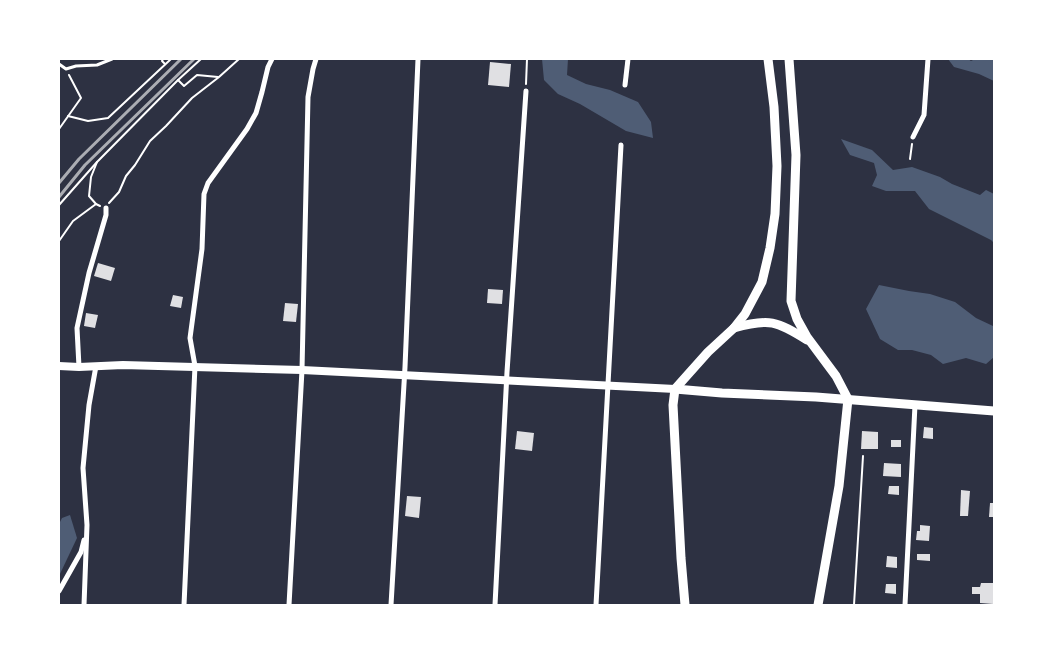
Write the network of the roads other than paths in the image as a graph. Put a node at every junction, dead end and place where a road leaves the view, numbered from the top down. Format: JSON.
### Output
{"nodes":[{"id":1,"x":112,"y":59,"type":"edge"},
{"id":2,"x":272,"y":59,"type":"edge"},
{"id":3,"x":316,"y":59,"type":"edge"},
{"id":4,"x":418,"y":59,"type":"edge"},
{"id":5,"x":628,"y":59,"type":"edge"},
{"id":6,"x":768,"y":59,"type":"edge"},
{"id":7,"x":789,"y":59,"type":"edge"},
{"id":8,"x":928,"y":59,"type":"edge"},
{"id":9,"x":59,"y":64,"type":"edge"},
{"id":10,"x":625,"y":85,"type":"dead end"},
{"id":11,"x":526,"y":91,"type":"road end"},
{"id":12,"x":913,"y":137,"type":"road end"},
{"id":13,"x":621,"y":145,"type":"dead end"},
{"id":14,"x":106,"y":208,"type":"road end"},
{"id":15,"x":734,"y":328,"type":"junction"},
{"id":16,"x":812,"y":343,"type":"junction"},
{"id":17,"x":59,"y":366,"type":"edge"},
{"id":18,"x":96,"y":366,"type":"junction"},
{"id":19,"x":195,"y":366,"type":"junction"},
{"id":20,"x":79,"y":367,"type":"junction"},
{"id":21,"x":302,"y":370,"type":"junction"},
{"id":22,"x":404,"y":375,"type":"junction"},
{"id":23,"x":506,"y":380,"type":"junction"},
{"id":24,"x":607,"y":386,"type":"junction"},
{"id":25,"x":675,"y":390,"type":"junction"},
{"id":26,"x":848,"y":399,"type":"junction"},
{"id":27,"x":915,"y":405,"type":"junction"},
{"id":28,"x":994,"y":411,"type":"edge"},
{"id":29,"x":87,"y":525,"type":"junction"},
{"id":30,"x":59,"y":590,"type":"edge"},
{"id":31,"x":84,"y":605,"type":"edge"},
{"id":32,"x":184,"y":605,"type":"edge"},
{"id":33,"x":289,"y":605,"type":"edge"},
{"id":34,"x":391,"y":605,"type":"edge"},
{"id":35,"x":495,"y":605,"type":"edge"},
{"id":36,"x":596,"y":605,"type":"edge"},
{"id":37,"x":685,"y":605,"type":"edge"},
{"id":38,"x":818,"y":605,"type":"edge"},
{"id":39,"x":905,"y":605,"type":"edge"}],
"edges":[{"from":1,"to":9,"type":"lane"},
{"from":2,"to":19,"type":"street"},
{"from":3,"to":21,"type":"street"},
{"from":4,"to":22,"type":"street"},
{"from":5,"to":10,"type":"street"},
{"from":6,"to":15,"type":"main road"},
{"from":7,"to":16,"type":"main road"},
{"from":8,"to":12,"type":"street"},
{"from":11,"to":23,"type":"street"},
{"from":13,"to":24,"type":"street"},
{"from":14,"to":20,"type":"street"},
{"from":15,"to":16,"type":"main road"},
{"from":15,"to":25,"type":"main road"},
{"from":16,"to":26,"type":"main road"},
{"from":17,"to":20,"type":"street"},
{"from":18,"to":19,"type":"street"},
{"from":18,"to":20,"type":"street"},
{"from":18,"to":29,"type":"street"},
{"from":19,"to":21,"type":"street"},
{"from":19,"to":32,"type":"street"},
{"from":21,"to":22,"type":"street"},
{"from":21,"to":33,"type":"street"},
{"from":22,"to":23,"type":"street"},
{"from":22,"to":34,"type":"street"},
{"from":23,"to":24,"type":"street"},
{"from":23,"to":35,"type":"street"},
{"from":24,"to":25,"type":"street"},
{"from":24,"to":36,"type":"street"},
{"from":25,"to":26,"type":"main road"},
{"from":25,"to":37,"type":"main road"},
{"from":26,"to":27,"type":"main road"},
{"from":26,"to":38,"type":"main road"},
{"from":27,"to":28,"type":"main road"},
{"from":27,"to":39,"type":"street"},
{"from":29,"to":30,"type":"street"},
{"from":29,"to":31,"type":"street"}]}
